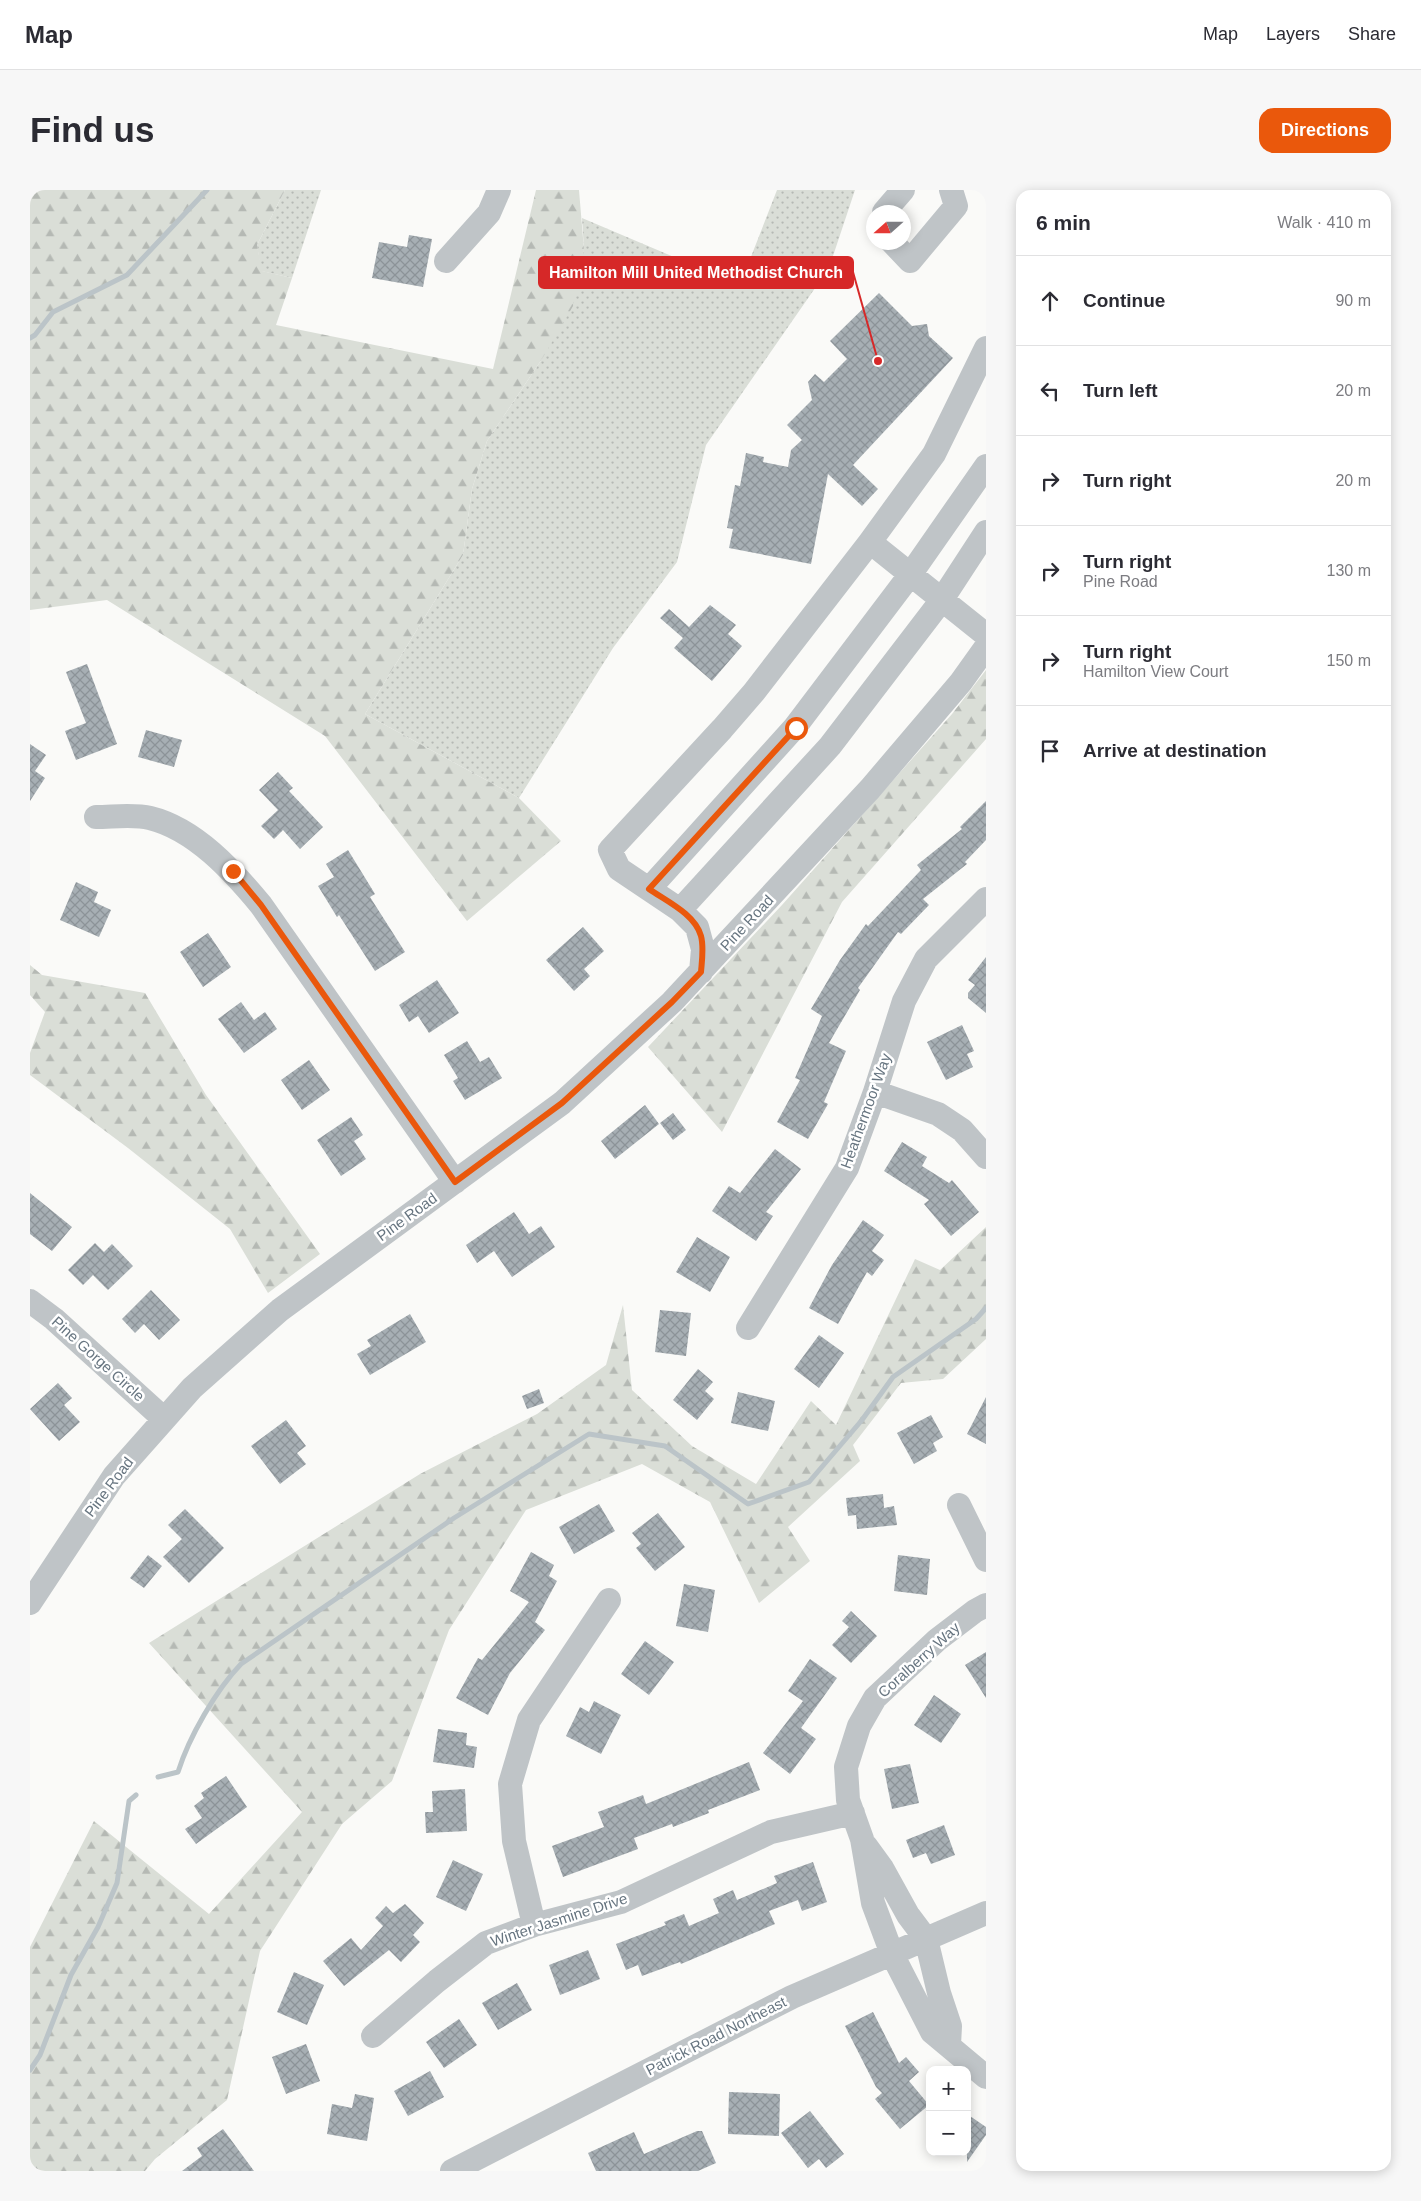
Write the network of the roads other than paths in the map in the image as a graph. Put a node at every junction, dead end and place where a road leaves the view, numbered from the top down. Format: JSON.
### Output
{"nodes":[{"id":1,"x":499,"y":190,"type":"edge"},
{"id":2,"x":903,"y":190,"type":"edge"},
{"id":3,"x":952,"y":190,"type":"edge"},
{"id":4,"x":890,"y":205,"type":"edge"},
{"id":5,"x":900,"y":250,"type":"edge"},
{"id":6,"x":446,"y":261,"type":"dead end"},
{"id":7,"x":986,"y":348,"type":"edge"},
{"id":8,"x":986,"y":466,"type":"edge"},
{"id":9,"x":986,"y":532,"type":"edge"},
{"id":10,"x":870,"y":542,"type":"junction"},
{"id":11,"x":910,"y":575,"type":"junction"},
{"id":12,"x":941,"y":601,"type":"junction"},
{"id":13,"x":986,"y":635,"type":"edge"},
{"id":14,"x":986,"y":647,"type":"edge"},
{"id":15,"x":96,"y":817,"type":"dead end"},
{"id":16,"x":649,"y":889,"type":"junction"},
{"id":17,"x":986,"y":900,"type":"edge"},
{"id":18,"x":680,"y":910,"type":"junction"},
{"id":19,"x":701,"y":972,"type":"junction"},
{"id":20,"x":876,"y":1092,"type":"junction"},
{"id":21,"x":986,"y":1157,"type":"edge"},
{"id":22,"x":455,"y":1182,"type":"junction"},
{"id":23,"x":30,"y":1301,"type":"edge"},
{"id":24,"x":748,"y":1328,"type":"dead end"},
{"id":25,"x":164,"y":1419,"type":"junction"},
{"id":26,"x":959,"y":1505,"type":"dead end"},
{"id":27,"x":986,"y":1560,"type":"edge"},
{"id":28,"x":609,"y":1600,"type":"dead end"},
{"id":29,"x":30,"y":1603,"type":"edge"},
{"id":30,"x":986,"y":1605,"type":"edge"},
{"id":31,"x":852,"y":1813,"type":"junction"},
{"id":32,"x":862,"y":1839,"type":"junction"},
{"id":33,"x":986,"y":1913,"type":"edge"},
{"id":34,"x":534,"y":1925,"type":"junction"},
{"id":35,"x":926,"y":1940,"type":"junction"},
{"id":36,"x":892,"y":1954,"type":"junction"},
{"id":37,"x":373,"y":2036,"type":"dead end"},
{"id":38,"x":949,"y":2045,"type":"junction"},
{"id":39,"x":986,"y":2078,"type":"edge"},
{"id":40,"x":452,"y":2171,"type":"edge"}],
"edges":[{"from":1,"to":6,"type":"street"},
{"from":2,"to":4,"type":"street"},
{"from":3,"to":5,"type":"street"},
{"from":7,"to":10,"type":"street"},
{"from":8,"to":11,"type":"street"},
{"from":9,"to":12,"type":"street"},
{"from":10,"to":11,"type":"street"},
{"from":10,"to":16,"type":"street"},
{"from":11,"to":12,"type":"street"},
{"from":11,"to":16,"type":"street"},
{"from":12,"to":13,"type":"street"},
{"from":12,"to":18,"type":"street"},
{"from":14,"to":19,"type":"street","name":"Pine Road"},
{"from":15,"to":22,"type":"street"},
{"from":16,"to":18,"type":"street"},
{"from":17,"to":20,"type":"street","name":"Heathermoor Way"},
{"from":18,"to":19,"type":"street"},
{"from":19,"to":22,"type":"street","name":"Pine Road"},
{"from":20,"to":21,"type":"street"},
{"from":20,"to":24,"type":"street","name":"Heathermoor Way"},
{"from":22,"to":25,"type":"street","name":"Pine Road"},
{"from":23,"to":25,"type":"street","name":"Pine Gorge Circle"},
{"from":25,"to":29,"type":"street","name":"Pine Road"},
{"from":26,"to":27,"type":"street"},
{"from":28,"to":34,"type":"street"},
{"from":30,"to":31,"type":"street","name":"Coralberry Way"},
{"from":31,"to":32,"type":"street","name":"Coralberry Way"},
{"from":31,"to":34,"type":"street","name":"Winter Jasmine Drive"},
{"from":32,"to":35,"type":"street","name":"Coralberry Way"},
{"from":32,"to":36,"type":"street","name":"Coralberry Way"},
{"from":33,"to":35,"type":"street","name":"Patrick Road Northeast"},
{"from":34,"to":37,"type":"street","name":"Winter Jasmine Drive"},
{"from":35,"to":36,"type":"street","name":"Patrick Road Northeast"},
{"from":35,"to":38,"type":"street","name":"Coralberry Way"},
{"from":36,"to":38,"type":"street","name":"Coralberry Way"},
{"from":36,"to":40,"type":"street","name":"Patrick Road Northeast"},
{"from":38,"to":39,"type":"street","name":"Coralberry Way"}]}
